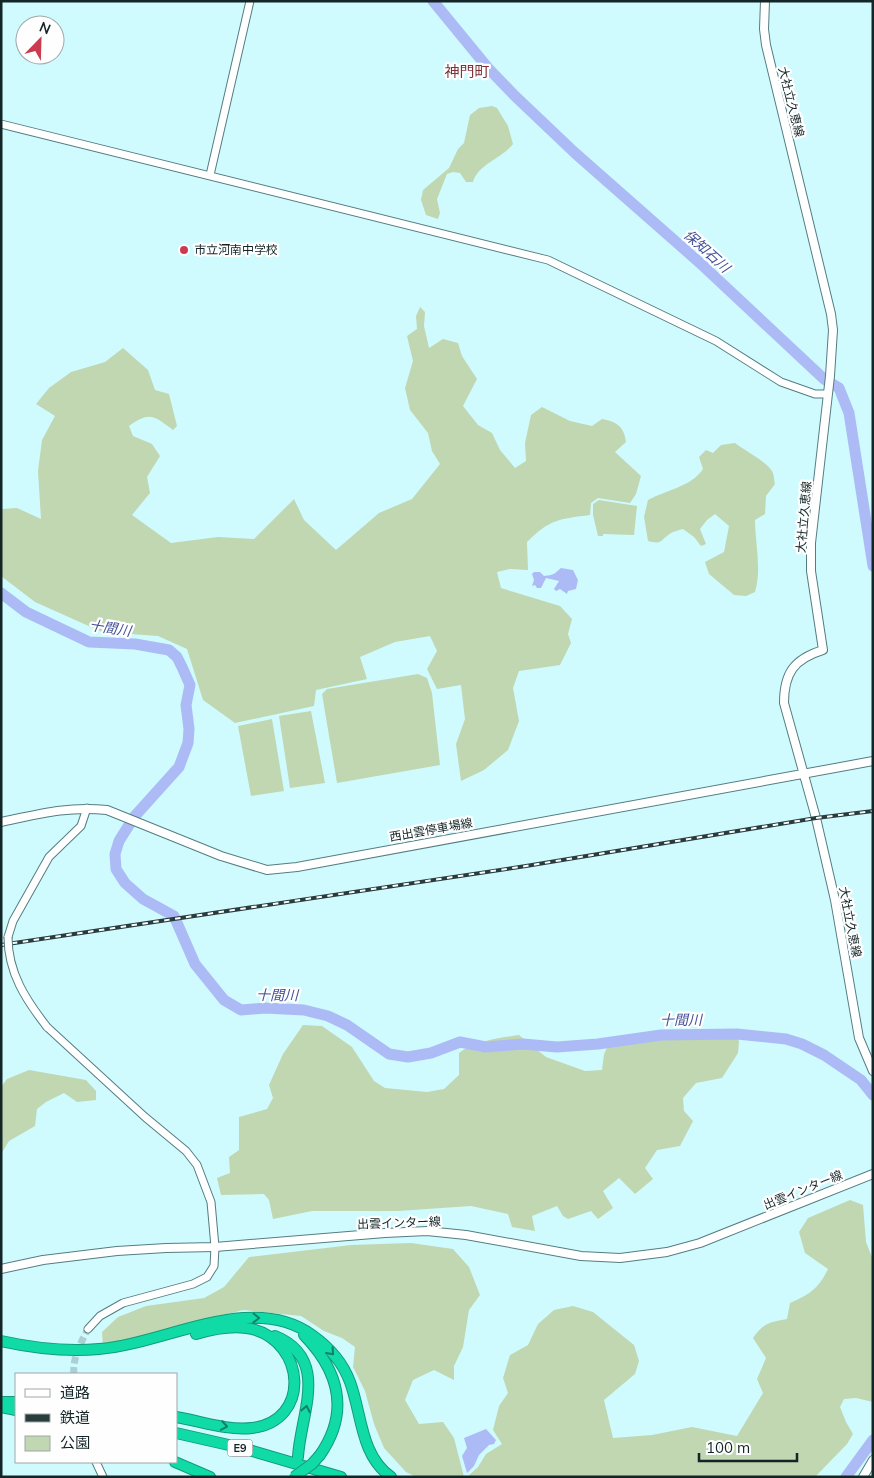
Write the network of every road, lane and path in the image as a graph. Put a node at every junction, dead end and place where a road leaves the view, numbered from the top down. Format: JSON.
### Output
{"nodes":[{"id":1,"x":250,"y":1,"type":"edge"},
{"id":2,"x":765,"y":1,"type":"edge"},
{"id":3,"x":1,"y":124,"type":"edge"},
{"id":4,"x":210,"y":174,"type":"junction"},
{"id":5,"x":828,"y":390,"type":"junction"},
{"id":6,"x":873,"y":761,"type":"edge"},
{"id":7,"x":804,"y":773,"type":"junction"},
{"id":8,"x":87,"y":808,"type":"junction"},
{"id":9,"x":1,"y":822,"type":"edge"},
{"id":10,"x":873,"y":1070,"type":"edge"},
{"id":11,"x":873,"y":1174,"type":"edge"},
{"id":12,"x":215,"y":1247,"type":"junction"},
{"id":13,"x":1,"y":1269,"type":"edge"},
{"id":14,"x":291,"y":1325,"type":"junction"},
{"id":15,"x":88,"y":1329,"type":"tunnel mouth"},
{"id":16,"x":253,"y":1329,"type":"junction"},
{"id":17,"x":1,"y":1341,"type":"edge"},
{"id":18,"x":1,"y":1347,"type":"edge"},
{"id":19,"x":1,"y":1402,"type":"edge"},
{"id":20,"x":15,"y":1402,"type":"edge"},
{"id":21,"x":1,"y":1406,"type":"edge"},
{"id":22,"x":15,"y":1409,"type":"edge"},
{"id":23,"x":178,"y":1417,"type":"edge"},
{"id":24,"x":178,"y":1433,"type":"edge"},
{"id":25,"x":873,"y":1460,"type":"edge"},
{"id":26,"x":301,"y":1461,"type":"junction"},
{"id":27,"x":96,"y":1463,"type":"edge"},
{"id":28,"x":177,"y":1463,"type":"edge"},
{"id":29,"x":103,"y":1477,"type":"edge"},
{"id":30,"x":210,"y":1477,"type":"edge"},
{"id":31,"x":294,"y":1477,"type":"edge"},
{"id":32,"x":341,"y":1477,"type":"edge"},
{"id":33,"x":392,"y":1477,"type":"edge"},
{"id":34,"x":863,"y":1477,"type":"edge"}],
"edges":[{"from":1,"to":4,"type":"street"},
{"from":2,"to":5,"type":"main road","name":"大社立久恵線"},
{"from":3,"to":4,"type":"street"},
{"from":4,"to":5,"type":"street"},
{"from":5,"to":7,"type":"main road","name":"大社立久恵線"},
{"from":6,"to":7,"type":"main road","name":"西出雲停車場線"},
{"from":7,"to":8,"type":"main road","name":"西出雲停車場線"},
{"from":7,"to":10,"type":"main road","name":"大社立久恵線"},
{"from":8,"to":9,"type":"main road","name":"西出雲停車場線"},
{"from":8,"to":12,"type":"street","bridge":true},
{"from":11,"to":12,"type":"main road","name":"出雲インター線"},
{"from":12,"to":13,"type":"main road","name":"出雲インター線"},
{"from":12,"to":15,"type":"street"},
{"from":17,"to":14,"type":"highway","one_way":true},
{"from":14,"to":31,"type":"highway","bridge":true},
{"from":14,"to":33,"type":"highway","one_way":true},
{"from":16,"to":18,"type":"highway"},
{"from":23,"to":16,"type":"highway","one_way":true},
{"from":26,"to":16,"type":"highway","one_way":true},
{"from":19,"to":20,"type":"highway"},
{"from":21,"to":22,"type":"highway"},
{"from":24,"to":26,"type":"highway","number":"E9"},
{"from":25,"to":34,"type":"main road"},
{"from":26,"to":32,"type":"highway","number":"E9"},
{"from":27,"to":29,"type":"street"},
{"from":28,"to":30,"type":"highway"}]}
